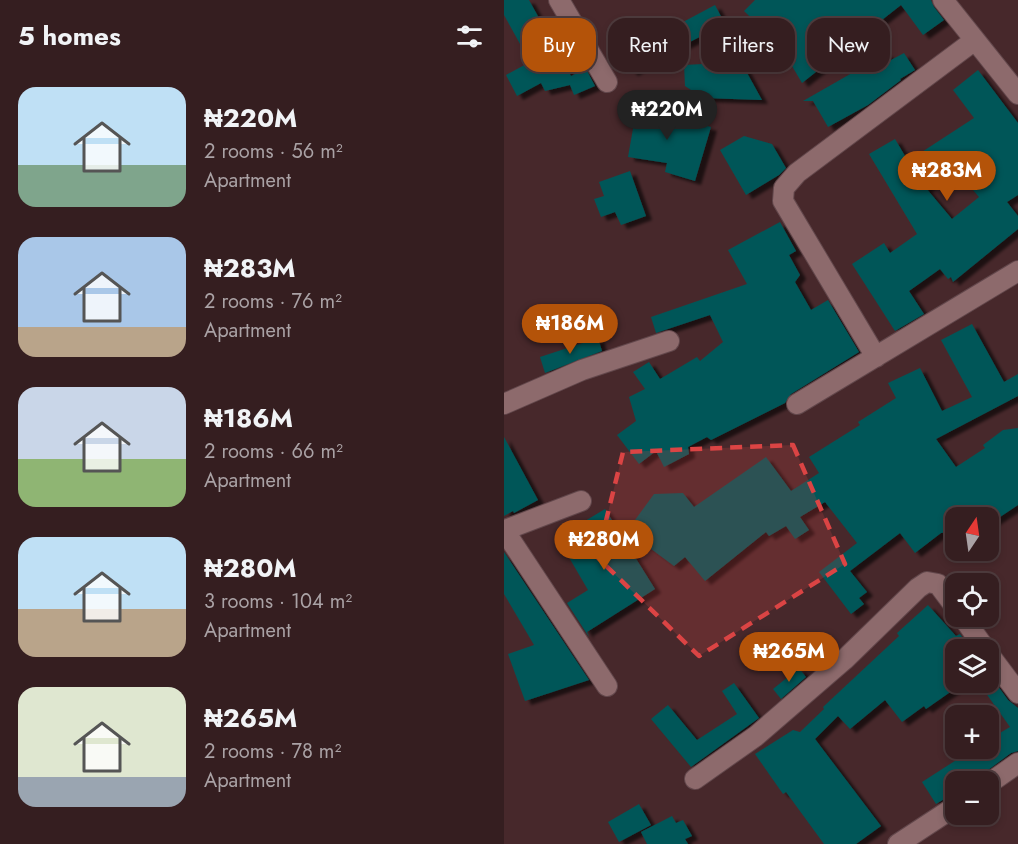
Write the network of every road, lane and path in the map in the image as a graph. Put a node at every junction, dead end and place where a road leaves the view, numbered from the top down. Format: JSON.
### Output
{"nodes":[{"id":1,"x":559,"y":0,"type":"edge"},
{"id":2,"x":943,"y":0,"type":"edge"},
{"id":3,"x":975,"y":40,"type":"junction"},
{"id":4,"x":607,"y":82,"type":"dead end"},
{"id":5,"x":1018,"y":94,"type":"edge"},
{"id":6,"x":1018,"y":271,"type":"edge"},
{"id":7,"x":669,"y":341,"type":"dead end"},
{"id":8,"x":876,"y":357,"type":"junction"},
{"id":9,"x":504,"y":404,"type":"edge"},
{"id":10,"x":797,"y":404,"type":"dead end"},
{"id":11,"x":580,"y":501,"type":"dead end"},
{"id":12,"x":504,"y":530,"type":"edge"},
{"id":13,"x":945,"y":593,"type":"edge"},
{"id":14,"x":999,"y":667,"type":"edge"},
{"id":15,"x":607,"y":686,"type":"dead end"},
{"id":16,"x":1018,"y":693,"type":"edge"},
{"id":17,"x":1018,"y":763,"type":"edge"},
{"id":18,"x":999,"y":776,"type":"edge"},
{"id":19,"x":695,"y":779,"type":"dead end"},
{"id":20,"x":945,"y":813,"type":"edge"},
{"id":21,"x":898,"y":844,"type":"edge"}],
"edges":[{"from":1,"to":4,"type":"street"},
{"from":2,"to":3,"type":"street"},
{"from":3,"to":5,"type":"street"},
{"from":3,"to":8,"type":"street"},
{"from":6,"to":8,"type":"street"},
{"from":7,"to":9,"type":"street"},
{"from":8,"to":10,"type":"street"},
{"from":11,"to":12,"type":"street"},
{"from":12,"to":15,"type":"street"},
{"from":13,"to":19,"type":"street"},
{"from":14,"to":16,"type":"street"},
{"from":17,"to":18,"type":"street"},
{"from":20,"to":21,"type":"street"}]}
